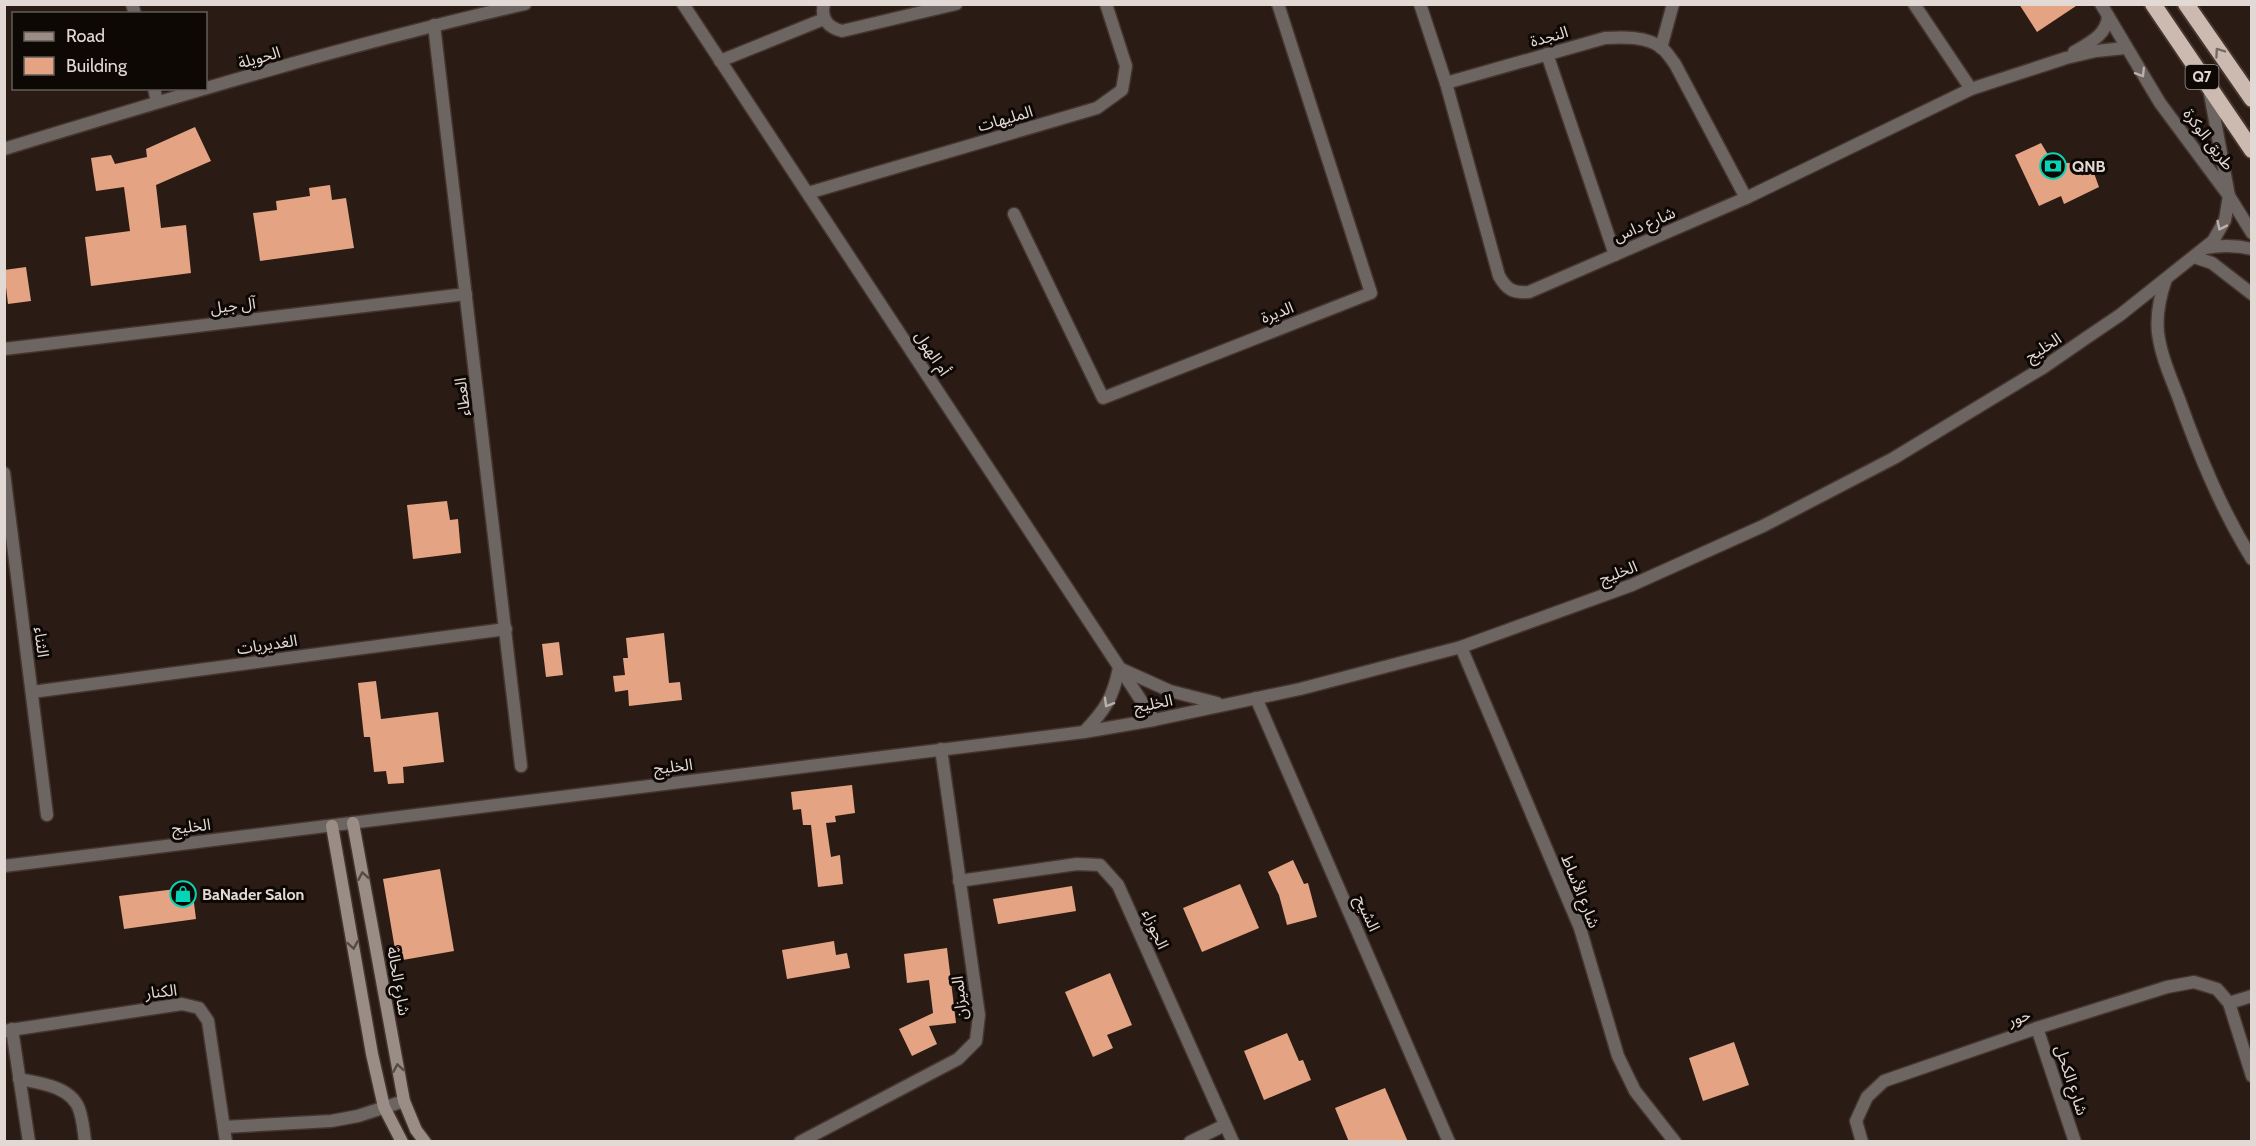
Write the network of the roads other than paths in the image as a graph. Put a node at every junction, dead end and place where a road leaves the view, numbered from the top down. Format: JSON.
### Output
{"nodes":[{"id":1,"x":525,"y":4,"type":"edge"},
{"id":2,"x":683,"y":4,"type":"edge"},
{"id":3,"x":824,"y":4,"type":"edge"},
{"id":4,"x":956,"y":4,"type":"edge"},
{"id":5,"x":1106,"y":4,"type":"edge"},
{"id":6,"x":1278,"y":4,"type":"edge"},
{"id":7,"x":1419,"y":4,"type":"edge"},
{"id":8,"x":1673,"y":4,"type":"edge"},
{"id":9,"x":1914,"y":4,"type":"edge"},
{"id":10,"x":2101,"y":4,"type":"edge"},
{"id":11,"x":2153,"y":4,"type":"edge"},
{"id":12,"x":2186,"y":4,"type":"edge"},
{"id":13,"x":2108,"y":16,"type":"junction"},
{"id":14,"x":824,"y":18,"type":"junction"},
{"id":15,"x":434,"y":25,"type":"junction"},
{"id":16,"x":1661,"y":48,"type":"junction"},
{"id":17,"x":2125,"y":48,"type":"junction"},
{"id":18,"x":1546,"y":54,"type":"junction"},
{"id":19,"x":2066,"y":58,"type":"junction"},
{"id":20,"x":720,"y":61,"type":"junction"},
{"id":21,"x":1446,"y":83,"type":"junction"},
{"id":22,"x":2209,"y":87,"type":"junction"},
{"id":23,"x":207,"y":88,"type":"edge"},
{"id":24,"x":1971,"y":89,"type":"junction"},
{"id":25,"x":155,"y":90,"type":"edge"},
{"id":26,"x":201,"y":90,"type":"edge"},
{"id":27,"x":2252,"y":99,"type":"edge"},
{"id":28,"x":158,"y":102,"type":"junction"},
{"id":29,"x":4,"y":149,"type":"edge"},
{"id":30,"x":2252,"y":150,"type":"edge"},
{"id":31,"x":808,"y":193,"type":"junction"},
{"id":32,"x":2229,"y":196,"type":"junction"},
{"id":33,"x":1746,"y":198,"type":"junction"},
{"id":34,"x":1014,"y":214,"type":"dead end"},
{"id":35,"x":2252,"y":233,"type":"edge"},
{"id":36,"x":2205,"y":248,"type":"junction"},
{"id":37,"x":2252,"y":249,"type":"edge"},
{"id":38,"x":1615,"y":255,"type":"junction"},
{"id":39,"x":2194,"y":257,"type":"junction"},
{"id":40,"x":2166,"y":279,"type":"junction"},
{"id":41,"x":466,"y":294,"type":"junction"},
{"id":42,"x":2252,"y":294,"type":"edge"},
{"id":43,"x":4,"y":349,"type":"edge"},
{"id":44,"x":4,"y":473,"type":"edge"},
{"id":45,"x":2252,"y":560,"type":"edge"},
{"id":46,"x":506,"y":629,"type":"junction"},
{"id":47,"x":1461,"y":647,"type":"junction"},
{"id":48,"x":1119,"y":668,"type":"junction"},
{"id":49,"x":32,"y":692,"type":"junction"},
{"id":50,"x":1256,"y":698,"type":"junction"},
{"id":51,"x":1224,"y":705,"type":"junction"},
{"id":52,"x":1154,"y":720,"type":"junction"},
{"id":53,"x":1084,"y":732,"type":"junction"},
{"id":54,"x":941,"y":749,"type":"junction"},
{"id":55,"x":521,"y":766,"type":"dead end"},
{"id":56,"x":47,"y":815,"type":"dead end"},
{"id":57,"x":353,"y":823,"type":"junction"},
{"id":58,"x":332,"y":826,"type":"junction"},
{"id":59,"x":4,"y":866,"type":"edge"},
{"id":60,"x":959,"y":881,"type":"junction"},
{"id":61,"x":2252,"y":996,"type":"edge"},
{"id":62,"x":2229,"y":1003,"type":"junction"},
{"id":63,"x":2037,"y":1028,"type":"junction"},
{"id":64,"x":8,"y":1030,"type":"edge"},
{"id":65,"x":2252,"y":1076,"type":"edge"},
{"id":66,"x":20,"y":1079,"type":"junction"},
{"id":67,"x":404,"y":1101,"type":"junction"},
{"id":68,"x":384,"y":1107,"type":"junction"},
{"id":69,"x":1225,"y":1125,"type":"junction"},
{"id":70,"x":224,"y":1127,"type":"junction"},
{"id":71,"x":29,"y":1142,"type":"edge"},
{"id":72,"x":85,"y":1142,"type":"edge"},
{"id":73,"x":226,"y":1142,"type":"edge"},
{"id":74,"x":402,"y":1142,"type":"edge"},
{"id":75,"x":425,"y":1142,"type":"edge"},
{"id":76,"x":800,"y":1142,"type":"edge"},
{"id":77,"x":1190,"y":1142,"type":"edge"},
{"id":78,"x":1233,"y":1142,"type":"edge"},
{"id":79,"x":1449,"y":1142,"type":"edge"},
{"id":80,"x":1675,"y":1142,"type":"edge"},
{"id":81,"x":1862,"y":1142,"type":"edge"},
{"id":82,"x":2075,"y":1142,"type":"edge"}],
"edges":[{"from":1,"to":15,"type":"street","name":"الحويلة"},
{"from":2,"to":20,"type":"street","name":"أم الهول"},
{"from":3,"to":14,"type":"street"},
{"from":4,"to":14,"type":"street"},
{"from":5,"to":31,"type":"street","name":"المليهات"},
{"from":6,"to":34,"type":"street","name":"الديرة"},
{"from":7,"to":21,"type":"street","name":"شارع داس"},
{"from":8,"to":16,"type":"street"},
{"from":9,"to":24,"type":"street"},
{"from":10,"to":13,"type":"street","name":"طريق الوكرة"},
{"from":11,"to":22,"type":"highway","name":"طريق الوكرة","number":"Q7"},
{"from":27,"to":12,"type":"highway","number":"Q7","one_way":true},
{"from":13,"to":17,"type":"street","name":"طريق الوكرة"},
{"from":13,"to":19,"type":"street","name":"شارع داس"},
{"from":14,"to":20,"type":"street"},
{"from":15,"to":23,"type":"street","name":"الحويلة"},
{"from":15,"to":41,"type":"street","name":"العطاء"},
{"from":16,"to":18,"type":"street","name":"النجدة"},
{"from":16,"to":33,"type":"street"},
{"from":17,"to":19,"type":"street","name":"شارع داس"},
{"from":17,"to":32,"type":"street","name":"طريق الوكرة","one_way":true},
{"from":18,"to":21,"type":"street","name":"النجدة"},
{"from":18,"to":38,"type":"street"},
{"from":19,"to":24,"type":"street","name":"شارع داس"},
{"from":20,"to":31,"type":"street","name":"أم الهول"},
{"from":21,"to":38,"type":"street","name":"شارع داس"},
{"from":22,"to":30,"type":"highway","name":"طريق الوكرة","number":"Q7"},
{"from":22,"to":32,"type":"street","name":"الخليج"},
{"from":24,"to":33,"type":"street","name":"شارع داس"},
{"from":25,"to":28,"type":"street"},
{"from":26,"to":28,"type":"street","name":"الحويلة"},
{"from":28,"to":29,"type":"street","name":"الحويلة"},
{"from":31,"to":48,"type":"street","name":"أم الهول"},
{"from":32,"to":35,"type":"street","name":"طريق الوكرة"},
{"from":32,"to":36,"type":"street","name":"الخليج","one_way":true},
{"from":33,"to":38,"type":"street","name":"شارع داس"},
{"from":36,"to":37,"type":"street"},
{"from":36,"to":39,"type":"street","name":"الخليج"},
{"from":39,"to":40,"type":"street","name":"الخليج"},
{"from":39,"to":42,"type":"street"},
{"from":40,"to":45,"type":"street"},
{"from":40,"to":47,"type":"street","name":"الخليج"},
{"from":41,"to":43,"type":"street","name":"آل جيل"},
{"from":41,"to":46,"type":"street","name":"العطاء"},
{"from":44,"to":49,"type":"street","name":"الثناء"},
{"from":46,"to":49,"type":"street","name":"الغديريات"},
{"from":46,"to":55,"type":"street","name":"العطاء"},
{"from":47,"to":50,"type":"street","name":"الخليج"},
{"from":47,"to":80,"type":"street","name":"شارع الأساط"},
{"from":48,"to":51,"type":"street"},
{"from":48,"to":52,"type":"street","name":"أم الهول"},
{"from":48,"to":53,"type":"street","one_way":true},
{"from":49,"to":56,"type":"street","name":"الثناء"},
{"from":50,"to":51,"type":"street","name":"الخليج"},
{"from":50,"to":79,"type":"street","name":"الشيح"},
{"from":51,"to":52,"type":"street","name":"الخليج"},
{"from":52,"to":53,"type":"street","name":"الخليج"},
{"from":53,"to":54,"type":"street","name":"الخليج"},
{"from":54,"to":57,"type":"street","name":"الخليج"},
{"from":54,"to":60,"type":"street","name":"الميزان"},
{"from":57,"to":58,"type":"street","name":"الخليج"},
{"from":67,"to":57,"type":"main road","name":"شارع الحالة","one_way":true},
{"from":58,"to":59,"type":"street","name":"الخليج"},
{"from":58,"to":68,"type":"main road","one_way":true},
{"from":60,"to":69,"type":"street","name":"الجوزاء"},
{"from":60,"to":76,"type":"street","name":"الميزان"},
{"from":61,"to":62,"type":"street"},
{"from":62,"to":63,"type":"street","name":"حور"},
{"from":62,"to":65,"type":"street"},
{"from":63,"to":81,"type":"street","name":"حور"},
{"from":63,"to":82,"type":"street","name":"شارع الكحل"},
{"from":64,"to":66,"type":"street"},
{"from":64,"to":70,"type":"street","name":"الكنار"},
{"from":66,"to":71,"type":"street"},
{"from":66,"to":72,"type":"street"},
{"from":67,"to":68,"type":"street"},
{"from":67,"to":75,"type":"main road","name":"شارع الحالة"},
{"from":68,"to":70,"type":"street"},
{"from":68,"to":74,"type":"main road"},
{"from":69,"to":77,"type":"street"},
{"from":69,"to":78,"type":"street","name":"الجوزاء"},
{"from":70,"to":73,"type":"street","name":"الكنار"}]}
